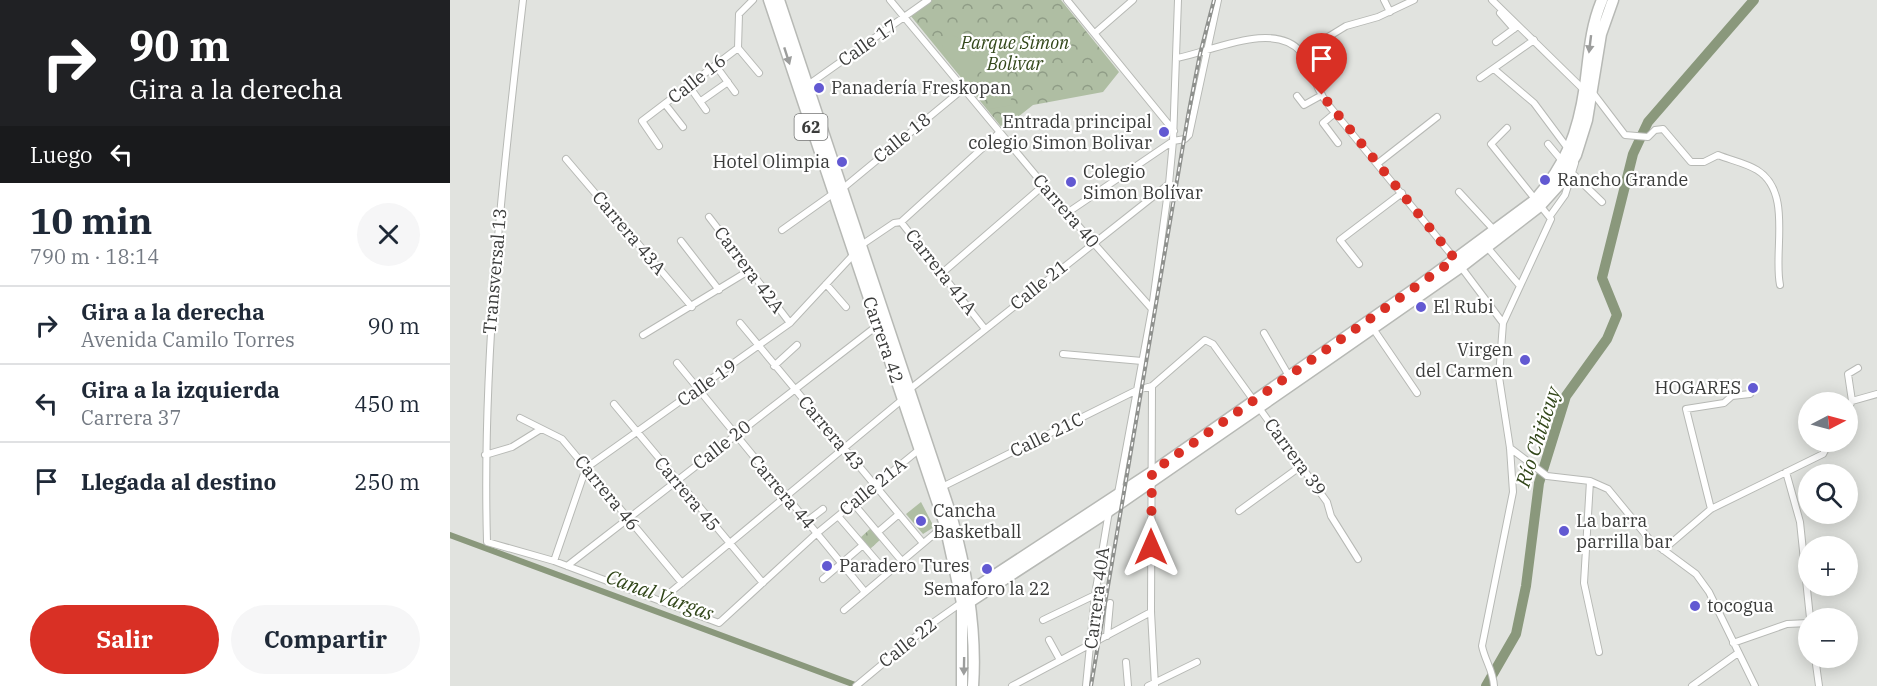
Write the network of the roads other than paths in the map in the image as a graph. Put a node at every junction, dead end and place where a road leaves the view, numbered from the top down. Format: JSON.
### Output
{"nodes":[{"id":1,"x":523,"y":0,"type":"edge"},
{"id":2,"x":753,"y":0,"type":"edge"},
{"id":3,"x":770,"y":0,"type":"edge"},
{"id":4,"x":779,"y":0,"type":"edge"},
{"id":5,"x":890,"y":0,"type":"edge"},
{"id":6,"x":928,"y":0,"type":"edge"},
{"id":7,"x":1067,"y":0,"type":"edge"},
{"id":8,"x":1133,"y":0,"type":"edge"},
{"id":9,"x":1178,"y":0,"type":"edge"},
{"id":10,"x":1218,"y":0,"type":"edge"},
{"id":11,"x":1384,"y":0,"type":"edge"},
{"id":12,"x":1414,"y":0,"type":"edge"},
{"id":13,"x":1602,"y":0,"type":"edge"},
{"id":14,"x":1613,"y":0,"type":"edge"},
{"id":15,"x":1495,"y":3,"type":"edge"},
{"id":16,"x":1390,"y":12,"type":"junction"},
{"id":17,"x":903,"y":18,"type":"junction"},
{"id":18,"x":1516,"y":28,"type":"junction"},
{"id":19,"x":1095,"y":33,"type":"junction"},
{"id":20,"x":1534,"y":40,"type":"junction"},
{"id":21,"x":1496,"y":42,"type":"dead end"},
{"id":22,"x":738,"y":48,"type":"junction"},
{"id":23,"x":1205,"y":53,"type":"junction"},
{"id":24,"x":1302,"y":53,"type":"junction"},
{"id":25,"x":1177,"y":58,"type":"junction"},
{"id":26,"x":716,"y":66,"type":"junction"},
{"id":27,"x":1494,"y":69,"type":"junction"},
{"id":28,"x":759,"y":73,"type":"dead end"},
{"id":29,"x":1480,"y":78,"type":"dead end"},
{"id":30,"x":728,"y":82,"type":"junction"},
{"id":31,"x":808,"y":85,"type":"junction"},
{"id":32,"x":689,"y":86,"type":"junction"},
{"id":33,"x":963,"y":89,"type":"junction"},
{"id":34,"x":1588,"y":91,"type":"junction"},
{"id":35,"x":735,"y":92,"type":"dead end"},
{"id":36,"x":1322,"y":95,"type":"junction"},
{"id":37,"x":1297,"y":96,"type":"dead end"},
{"id":38,"x":701,"y":101,"type":"junction"},
{"id":39,"x":665,"y":104,"type":"junction"},
{"id":40,"x":706,"y":110,"type":"dead end"},
{"id":41,"x":1335,"y":113,"type":"junction"},
{"id":42,"x":1437,"y":117,"type":"dead end"},
{"id":43,"x":683,"y":127,"type":"dead end"},
{"id":44,"x":1507,"y":128,"type":"dead end"},
{"id":45,"x":1174,"y":131,"type":"junction"},
{"id":46,"x":999,"y":133,"type":"junction"},
{"id":47,"x":1173,"y":141,"type":"junction"},
{"id":48,"x":1338,"y":143,"type":"dead end"},
{"id":49,"x":1548,"y":144,"type":"dead end"},
{"id":50,"x":659,"y":146,"type":"dead end"},
{"id":51,"x":1573,"y":153,"type":"junction"},
{"id":52,"x":566,"y":159,"type":"dead end"},
{"id":53,"x":1563,"y":162,"type":"junction"},
{"id":54,"x":1377,"y":164,"type":"junction"},
{"id":55,"x":1574,"y":174,"type":"junction"},
{"id":56,"x":1169,"y":184,"type":"junction"},
{"id":57,"x":1044,"y":185,"type":"junction"},
{"id":58,"x":838,"y":191,"type":"junction"},
{"id":59,"x":1402,"y":192,"type":"junction"},
{"id":60,"x":1459,"y":192,"type":"dead end"},
{"id":61,"x":1602,"y":202,"type":"dead end"},
{"id":62,"x":1538,"y":203,"type":"junction"},
{"id":63,"x":1067,"y":213,"type":"junction"},
{"id":64,"x":1550,"y":216,"type":"junction"},
{"id":65,"x":709,"y":217,"type":"dead end"},
{"id":66,"x":897,"y":223,"type":"junction"},
{"id":67,"x":782,"y":230,"type":"dead end"},
{"id":68,"x":1495,"y":231,"type":"junction"},
{"id":69,"x":681,"y":241,"type":"dead end"},
{"id":70,"x":1092,"y":242,"type":"junction"},
{"id":71,"x":1487,"y":247,"type":"junction"},
{"id":72,"x":857,"y":250,"type":"junction"},
{"id":73,"x":1458,"y":263,"type":"junction"},
{"id":74,"x":1359,"y":264,"type":"dead end"},
{"id":75,"x":750,"y":270,"type":"junction"},
{"id":76,"x":941,"y":274,"type":"junction"},
{"id":77,"x":826,"y":284,"type":"junction"},
{"id":78,"x":1780,"y":285,"type":"dead end"},
{"id":79,"x":1520,"y":286,"type":"junction"},
{"id":80,"x":719,"y":290,"type":"junction"},
{"id":81,"x":692,"y":307,"type":"junction"},
{"id":82,"x":846,"y":307,"type":"dead end"},
{"id":83,"x":1152,"y":309,"type":"junction"},
{"id":84,"x":740,"y":323,"type":"dead end"},
{"id":85,"x":790,"y":323,"type":"junction"},
{"id":86,"x":1503,"y":323,"type":"junction"},
{"id":87,"x":878,"y":324,"type":"junction"},
{"id":88,"x":1370,"y":325,"type":"junction"},
{"id":89,"x":985,"y":329,"type":"junction"},
{"id":90,"x":1264,"y":333,"type":"dead end"},
{"id":91,"x":643,"y":335,"type":"dead end"},
{"id":92,"x":797,"y":345,"type":"dead end"},
{"id":93,"x":758,"y":346,"type":"junction"},
{"id":94,"x":1063,"y":354,"type":"dead end"},
{"id":95,"x":1142,"y":361,"type":"junction"},
{"id":96,"x":677,"y":363,"type":"dead end"},
{"id":97,"x":774,"y":366,"type":"junction"},
{"id":98,"x":1858,"y":368,"type":"dead end"},
{"id":99,"x":1289,"y":376,"type":"junction"},
{"id":100,"x":1152,"y":386,"type":"junction"},
{"id":101,"x":794,"y":389,"type":"junction"},
{"id":102,"x":910,"y":389,"type":"junction"},
{"id":103,"x":697,"y":390,"type":"junction"},
{"id":104,"x":1137,"y":390,"type":"junction"},
{"id":105,"x":1851,"y":392,"type":"edge"},
{"id":106,"x":1416,"y":393,"type":"dead end"},
{"id":107,"x":1750,"y":394,"type":"dead end"},
{"id":108,"x":1877,"y":394,"type":"edge"},
{"id":109,"x":903,"y":399,"type":"junction"},
{"id":110,"x":1858,"y":399,"type":"edge"},
{"id":111,"x":614,"y":404,"type":"dead end"},
{"id":112,"x":1256,"y":404,"type":"junction"},
{"id":113,"x":520,"y":418,"type":"dead end"},
{"id":114,"x":541,"y":429,"type":"junction"},
{"id":115,"x":637,"y":433,"type":"junction"},
{"id":116,"x":735,"y":435,"type":"junction"},
{"id":117,"x":843,"y":447,"type":"junction"},
{"id":118,"x":921,"y":448,"type":"junction"},
{"id":119,"x":1510,"y":448,"type":"junction"},
{"id":120,"x":1824,"y":452,"type":"edge"},
{"id":121,"x":485,"y":455,"type":"junction"},
{"id":122,"x":1301,"y":466,"type":"junction"},
{"id":123,"x":586,"y":468,"type":"junction"},
{"id":124,"x":1786,"y":472,"type":"junction"},
{"id":125,"x":1152,"y":476,"type":"junction"},
{"id":126,"x":676,"y":481,"type":"junction"},
{"id":127,"x":1590,"y":481,"type":"junction"},
{"id":128,"x":875,"y":486,"type":"junction"},
{"id":129,"x":942,"y":487,"type":"junction"},
{"id":130,"x":1118,"y":493,"type":"junction"},
{"id":131,"x":785,"y":496,"type":"junction"},
{"id":132,"x":853,"y":503,"type":"junction"},
{"id":133,"x":1107,"y":506,"type":"junction"},
{"id":134,"x":823,"y":509,"type":"dead end"},
{"id":135,"x":1711,"y":509,"type":"junction"},
{"id":136,"x":1239,"y":511,"type":"dead end"},
{"id":137,"x":899,"y":514,"type":"junction"},
{"id":138,"x":838,"y":516,"type":"junction"},
{"id":139,"x":627,"y":519,"type":"junction"},
{"id":140,"x":806,"y":522,"type":"junction"},
{"id":141,"x":945,"y":525,"type":"junction"},
{"id":142,"x":878,"y":532,"type":"junction"},
{"id":143,"x":816,"y":534,"type":"junction"},
{"id":144,"x":923,"y":543,"type":"junction"},
{"id":145,"x":863,"y":544,"type":"junction"},
{"id":146,"x":729,"y":545,"type":"junction"},
{"id":147,"x":1663,"y":550,"type":"junction"},
{"id":148,"x":1358,"y":559,"type":"dead end"},
{"id":149,"x":902,"y":560,"type":"junction"},
{"id":150,"x":554,"y":561,"type":"junction"},
{"id":151,"x":840,"y":564,"type":"junction"},
{"id":152,"x":567,"y":566,"type":"junction"},
{"id":153,"x":887,"y":573,"type":"junction"},
{"id":154,"x":823,"y":579,"type":"dead end"},
{"id":155,"x":682,"y":583,"type":"junction"},
{"id":156,"x":763,"y":583,"type":"junction"},
{"id":157,"x":865,"y":592,"type":"junction"},
{"id":158,"x":1095,"y":595,"type":"junction"},
{"id":159,"x":967,"y":599,"type":"junction"},
{"id":160,"x":660,"y":601,"type":"junction"},
{"id":161,"x":1110,"y":603,"type":"dead end"},
{"id":162,"x":1809,"y":608,"type":"edge"},
{"id":163,"x":844,"y":610,"type":"dead end"},
{"id":164,"x":1151,"y":612,"type":"junction"},
{"id":165,"x":1042,"y":620,"type":"dead end"},
{"id":166,"x":1798,"y":624,"type":"edge"},
{"id":167,"x":1107,"y":636,"type":"junction"},
{"id":168,"x":1049,"y":640,"type":"dead end"},
{"id":169,"x":1733,"y":643,"type":"junction"},
{"id":170,"x":1090,"y":646,"type":"junction"},
{"id":171,"x":1599,"y":652,"type":"dead end"},
{"id":172,"x":1738,"y":652,"type":"junction"},
{"id":173,"x":1060,"y":660,"type":"junction"},
{"id":174,"x":1126,"y":662,"type":"dead end"},
{"id":175,"x":1197,"y":662,"type":"dead end"},
{"id":176,"x":1817,"y":668,"type":"edge"},
{"id":177,"x":858,"y":683,"type":"edge"},
{"id":178,"x":1153,"y":685,"type":"edge"},
{"id":179,"x":962,"y":686,"type":"edge"},
{"id":180,"x":973,"y":686,"type":"edge"},
{"id":181,"x":1012,"y":686,"type":"edge"},
{"id":182,"x":1086,"y":686,"type":"edge"},
{"id":183,"x":1128,"y":686,"type":"edge"},
{"id":184,"x":1494,"y":686,"type":"edge"},
{"id":185,"x":1692,"y":686,"type":"edge"},
{"id":186,"x":1755,"y":686,"type":"edge"},
{"id":187,"x":1819,"y":686,"type":"edge"}],
"edges":[{"from":1,"to":121,"type":"street","name":"Transversal 13"},
{"from":2,"to":22,"type":"street","name":"Calle 16"},
{"from":3,"to":58,"type":"main road","name":"Carrera 42","number":"62","one_way":true},
{"from":4,"to":31,"type":"main road","name":"Carrera 42","number":"62"},
{"from":5,"to":17,"type":"street","name":"Carrera 40"},
{"from":6,"to":17,"type":"street","name":"Calle 17"},
{"from":7,"to":19,"type":"street"},
{"from":8,"to":19,"type":"street"},
{"from":9,"to":25,"type":"street"},
{"from":10,"to":23,"type":"street"},
{"from":11,"to":16,"type":"street"},
{"from":12,"to":16,"type":"street"},
{"from":13,"to":34,"type":"main road","one_way":true},
{"from":14,"to":34,"type":"main road"},
{"from":15,"to":18,"type":"street"},
{"from":16,"to":24,"type":"street"},
{"from":17,"to":31,"type":"street","name":"Calle 17"},
{"from":17,"to":33,"type":"street","name":"Carrera 40"},
{"from":18,"to":20,"type":"street"},
{"from":18,"to":21,"type":"street"},
{"from":19,"to":45,"type":"street"},
{"from":20,"to":27,"type":"street"},
{"from":20,"to":34,"type":"street"},
{"from":22,"to":26,"type":"street","name":"Calle 16"},
{"from":22,"to":28,"type":"street"},
{"from":23,"to":24,"type":"street"},
{"from":23,"to":25,"type":"street"},
{"from":23,"to":47,"type":"street"},
{"from":24,"to":36,"type":"street"},
{"from":25,"to":45,"type":"street"},
{"from":26,"to":30,"type":"street"},
{"from":26,"to":32,"type":"street","name":"Calle 16"},
{"from":27,"to":29,"type":"street"},
{"from":27,"to":51,"type":"street"},
{"from":30,"to":35,"type":"street"},
{"from":30,"to":38,"type":"street"},
{"from":31,"to":58,"type":"main road","name":"Carrera 42","number":"62"},
{"from":32,"to":38,"type":"street"},
{"from":32,"to":39,"type":"street","name":"Calle 16"},
{"from":33,"to":46,"type":"street","name":"Carrera 40"},
{"from":33,"to":58,"type":"street","name":"Calle 18"},
{"from":34,"to":51,"type":"main road"},
{"from":34,"to":78,"type":"street"},
{"from":36,"to":37,"type":"street"},
{"from":36,"to":41,"type":"street"},
{"from":38,"to":40,"type":"street"},
{"from":39,"to":43,"type":"street"},
{"from":39,"to":50,"type":"street","name":"Calle 16"},
{"from":41,"to":48,"type":"street"},
{"from":41,"to":54,"type":"street"},
{"from":42,"to":54,"type":"street"},
{"from":44,"to":62,"type":"street"},
{"from":45,"to":47,"type":"street"},
{"from":46,"to":57,"type":"street","name":"Carrera 40"},
{"from":46,"to":66,"type":"street","name":"Calle 19"},
{"from":47,"to":56,"type":"street"},
{"from":47,"to":63,"type":"street"},
{"from":49,"to":53,"type":"street"},
{"from":51,"to":53,"type":"main road"},
{"from":51,"to":55,"type":"street"},
{"from":51,"to":62,"type":"main road"},
{"from":52,"to":81,"type":"street","name":"Carrera 43A"},
{"from":53,"to":62,"type":"main road"},
{"from":54,"to":59,"type":"street"},
{"from":55,"to":61,"type":"street"},
{"from":55,"to":64,"type":"street"},
{"from":56,"to":70,"type":"street","name":"Calle 21"},
{"from":56,"to":83,"type":"street"},
{"from":57,"to":63,"type":"street","name":"Carrera 40"},
{"from":57,"to":76,"type":"street"},
{"from":58,"to":67,"type":"street","name":"Calle 18"},
{"from":58,"to":72,"type":"main road","name":"Carrera 42","number":"62"},
{"from":59,"to":73,"type":"street"},
{"from":59,"to":74,"type":"street"},
{"from":60,"to":68,"type":"street"},
{"from":62,"to":64,"type":"street"},
{"from":62,"to":68,"type":"main road"},
{"from":62,"to":71,"type":"main road"},
{"from":63,"to":70,"type":"street","name":"Carrera 40"},
{"from":64,"to":79,"type":"street"},
{"from":65,"to":75,"type":"street","name":"Carrera 42A"},
{"from":66,"to":72,"type":"street","name":"Calle 19"},
{"from":66,"to":76,"type":"street","name":"Carrera 41A"},
{"from":68,"to":73,"type":"main road"},
{"from":69,"to":80,"type":"street"},
{"from":70,"to":83,"type":"street","name":"Carrera 40"},
{"from":70,"to":89,"type":"street","name":"Calle 21"},
{"from":71,"to":73,"type":"main road"},
{"from":71,"to":79,"type":"street"},
{"from":72,"to":77,"type":"street","name":"Calle 19"},
{"from":72,"to":87,"type":"main road","name":"Carrera 42","number":"62"},
{"from":72,"to":102,"type":"main road","name":"Carrera 42","number":"62"},
{"from":73,"to":86,"type":"street"},
{"from":73,"to":88,"type":"main road"},
{"from":75,"to":80,"type":"street"},
{"from":75,"to":85,"type":"street","name":"Carrera 42A"},
{"from":76,"to":89,"type":"street","name":"Carrera 41A"},
{"from":77,"to":82,"type":"street"},
{"from":77,"to":85,"type":"street","name":"Calle 19"},
{"from":79,"to":86,"type":"street"},
{"from":80,"to":81,"type":"street"},
{"from":81,"to":91,"type":"street"},
{"from":83,"to":95,"type":"street"},
{"from":84,"to":93,"type":"street","name":"Carrera 43"},
{"from":85,"to":93,"type":"street","name":"Calle 19"},
{"from":86,"to":119,"type":"street"},
{"from":87,"to":101,"type":"street","name":"Calle 20"},
{"from":87,"to":109,"type":"main road","name":"Carrera 42","number":"62"},
{"from":88,"to":99,"type":"main road"},
{"from":88,"to":106,"type":"street"},
{"from":88,"to":112,"type":"main road"},
{"from":89,"to":102,"type":"street","name":"Calle 21"},
{"from":90,"to":99,"type":"street"},
{"from":92,"to":97,"type":"street"},
{"from":93,"to":97,"type":"street","name":"Carrera 43"},
{"from":93,"to":103,"type":"street","name":"Calle 19"},
{"from":94,"to":95,"type":"street"},
{"from":95,"to":104,"type":"street"},
{"from":96,"to":103,"type":"street","name":"Carrera 44"},
{"from":97,"to":101,"type":"street","name":"Carrera 43"},
{"from":98,"to":105,"type":"street"},
{"from":99,"to":112,"type":"main road"},
{"from":100,"to":104,"type":"street","name":"Calle 21C"},
{"from":100,"to":112,"type":"street","name":"Carrera 39"},
{"from":100,"to":125,"type":"street"},
{"from":101,"to":116,"type":"street","name":"Calle 20"},
{"from":101,"to":117,"type":"street","name":"Carrera 43"},
{"from":102,"to":129,"type":"main road","name":"Carrera 42","number":"62"},
{"from":103,"to":115,"type":"street","name":"Calle 19"},
{"from":103,"to":116,"type":"street","name":"Carrera 44"},
{"from":104,"to":129,"type":"street","name":"Calle 21C"},
{"from":104,"to":130,"type":"street"},
{"from":107,"to":135,"type":"street"},
{"from":108,"to":110,"type":"street"},
{"from":109,"to":117,"type":"street"},
{"from":109,"to":118,"type":"main road","name":"Carrera 42","number":"62"},
{"from":111,"to":115,"type":"street","name":"Carrera 45"},
{"from":112,"to":122,"type":"street","name":"Carrera 39"},
{"from":112,"to":125,"type":"main road"},
{"from":113,"to":114,"type":"street","name":"Carrera 46"},
{"from":114,"to":121,"type":"street"},
{"from":114,"to":123,"type":"street","name":"Carrera 46"},
{"from":115,"to":123,"type":"street","name":"Calle 19"},
{"from":115,"to":126,"type":"street","name":"Carrera 45"},
{"from":116,"to":126,"type":"street","name":"Calle 20"},
{"from":116,"to":131,"type":"street","name":"Carrera 44"},
{"from":117,"to":128,"type":"street","name":"Carrera 43"},
{"from":117,"to":131,"type":"street"},
{"from":118,"to":128,"type":"street","name":"Calle 21A"},
{"from":118,"to":141,"type":"main road","name":"Carrera 42","number":"62"},
{"from":119,"to":127,"type":"street"},
{"from":119,"to":184,"type":"street"},
{"from":120,"to":124,"type":"street"},
{"from":121,"to":150,"type":"street","name":"Transversal 13"},
{"from":122,"to":136,"type":"street"},
{"from":122,"to":148,"type":"street","name":"Carrera 39"},
{"from":123,"to":139,"type":"street","name":"Carrera 46"},
{"from":123,"to":150,"type":"street"},
{"from":124,"to":135,"type":"street"},
{"from":124,"to":162,"type":"street"},
{"from":125,"to":130,"type":"main road"},
{"from":125,"to":133,"type":"main road"},
{"from":125,"to":164,"type":"street"},
{"from":126,"to":139,"type":"street","name":"Calle 20"},
{"from":126,"to":146,"type":"street","name":"Carrera 45"},
{"from":127,"to":147,"type":"street"},
{"from":127,"to":171,"type":"street"},
{"from":128,"to":132,"type":"street","name":"Calle 21A"},
{"from":128,"to":137,"type":"street","name":"Carrera 43"},
{"from":129,"to":159,"type":"main road","name":"Carrera 42","number":"62"},
{"from":130,"to":133,"type":"main road"},
{"from":131,"to":140,"type":"street","name":"Carrera 44"},
{"from":131,"to":146,"type":"street"},
{"from":132,"to":138,"type":"street","name":"Calle 21A"},
{"from":132,"to":142,"type":"street"},
{"from":133,"to":158,"type":"street","name":"Carrera 40A"},
{"from":133,"to":159,"type":"main road"},
{"from":134,"to":140,"type":"street"},
{"from":135,"to":147,"type":"street"},
{"from":137,"to":142,"type":"street"},
{"from":137,"to":144,"type":"street","name":"Carrera 43"},
{"from":138,"to":143,"type":"street","name":"Calle 21A"},
{"from":138,"to":145,"type":"street"},
{"from":139,"to":152,"type":"street","name":"Calle 20"},
{"from":139,"to":155,"type":"street","name":"Carrera 46"},
{"from":140,"to":143,"type":"street","name":"Carrera 44"},
{"from":141,"to":144,"type":"street"},
{"from":141,"to":159,"type":"main road","name":"Carrera 42","number":"62"},
{"from":142,"to":149,"type":"street"},
{"from":143,"to":151,"type":"street","name":"Carrera 44"},
{"from":143,"to":156,"type":"street","name":"Calle 21A"},
{"from":144,"to":149,"type":"street"},
{"from":145,"to":151,"type":"street"},
{"from":145,"to":153,"type":"street"},
{"from":146,"to":155,"type":"street"},
{"from":146,"to":156,"type":"street","name":"Carrera 45"},
{"from":147,"to":169,"type":"street"},
{"from":149,"to":153,"type":"street"},
{"from":150,"to":152,"type":"street"},
{"from":151,"to":154,"type":"street"},
{"from":151,"to":157,"type":"street","name":"Carrera 44"},
{"from":152,"to":160,"type":"street"},
{"from":153,"to":157,"type":"street"},
{"from":155,"to":160,"type":"street"},
{"from":156,"to":160,"type":"street","name":"Calle 21A"},
{"from":157,"to":163,"type":"street"},
{"from":158,"to":165,"type":"street"},
{"from":158,"to":170,"type":"street","name":"Carrera 40A"},
{"from":159,"to":177,"type":"street","name":"Calle 22"},
{"from":159,"to":179,"type":"main road","name":"Carrera 42","number":"62","one_way":true},
{"from":159,"to":180,"type":"main road","name":"Carrera 42","number":"62"},
{"from":161,"to":167,"type":"street"},
{"from":164,"to":167,"type":"street"},
{"from":164,"to":178,"type":"street"},
{"from":166,"to":169,"type":"street"},
{"from":167,"to":170,"type":"street"},
{"from":168,"to":173,"type":"street"},
{"from":169,"to":172,"type":"street"},
{"from":170,"to":173,"type":"street"},
{"from":170,"to":182,"type":"street","name":"Carrera 40A"},
{"from":172,"to":185,"type":"street"},
{"from":172,"to":186,"type":"street"},
{"from":173,"to":181,"type":"street"},
{"from":174,"to":183,"type":"street"},
{"from":175,"to":178,"type":"street"},
{"from":176,"to":187,"type":"street"}]}
